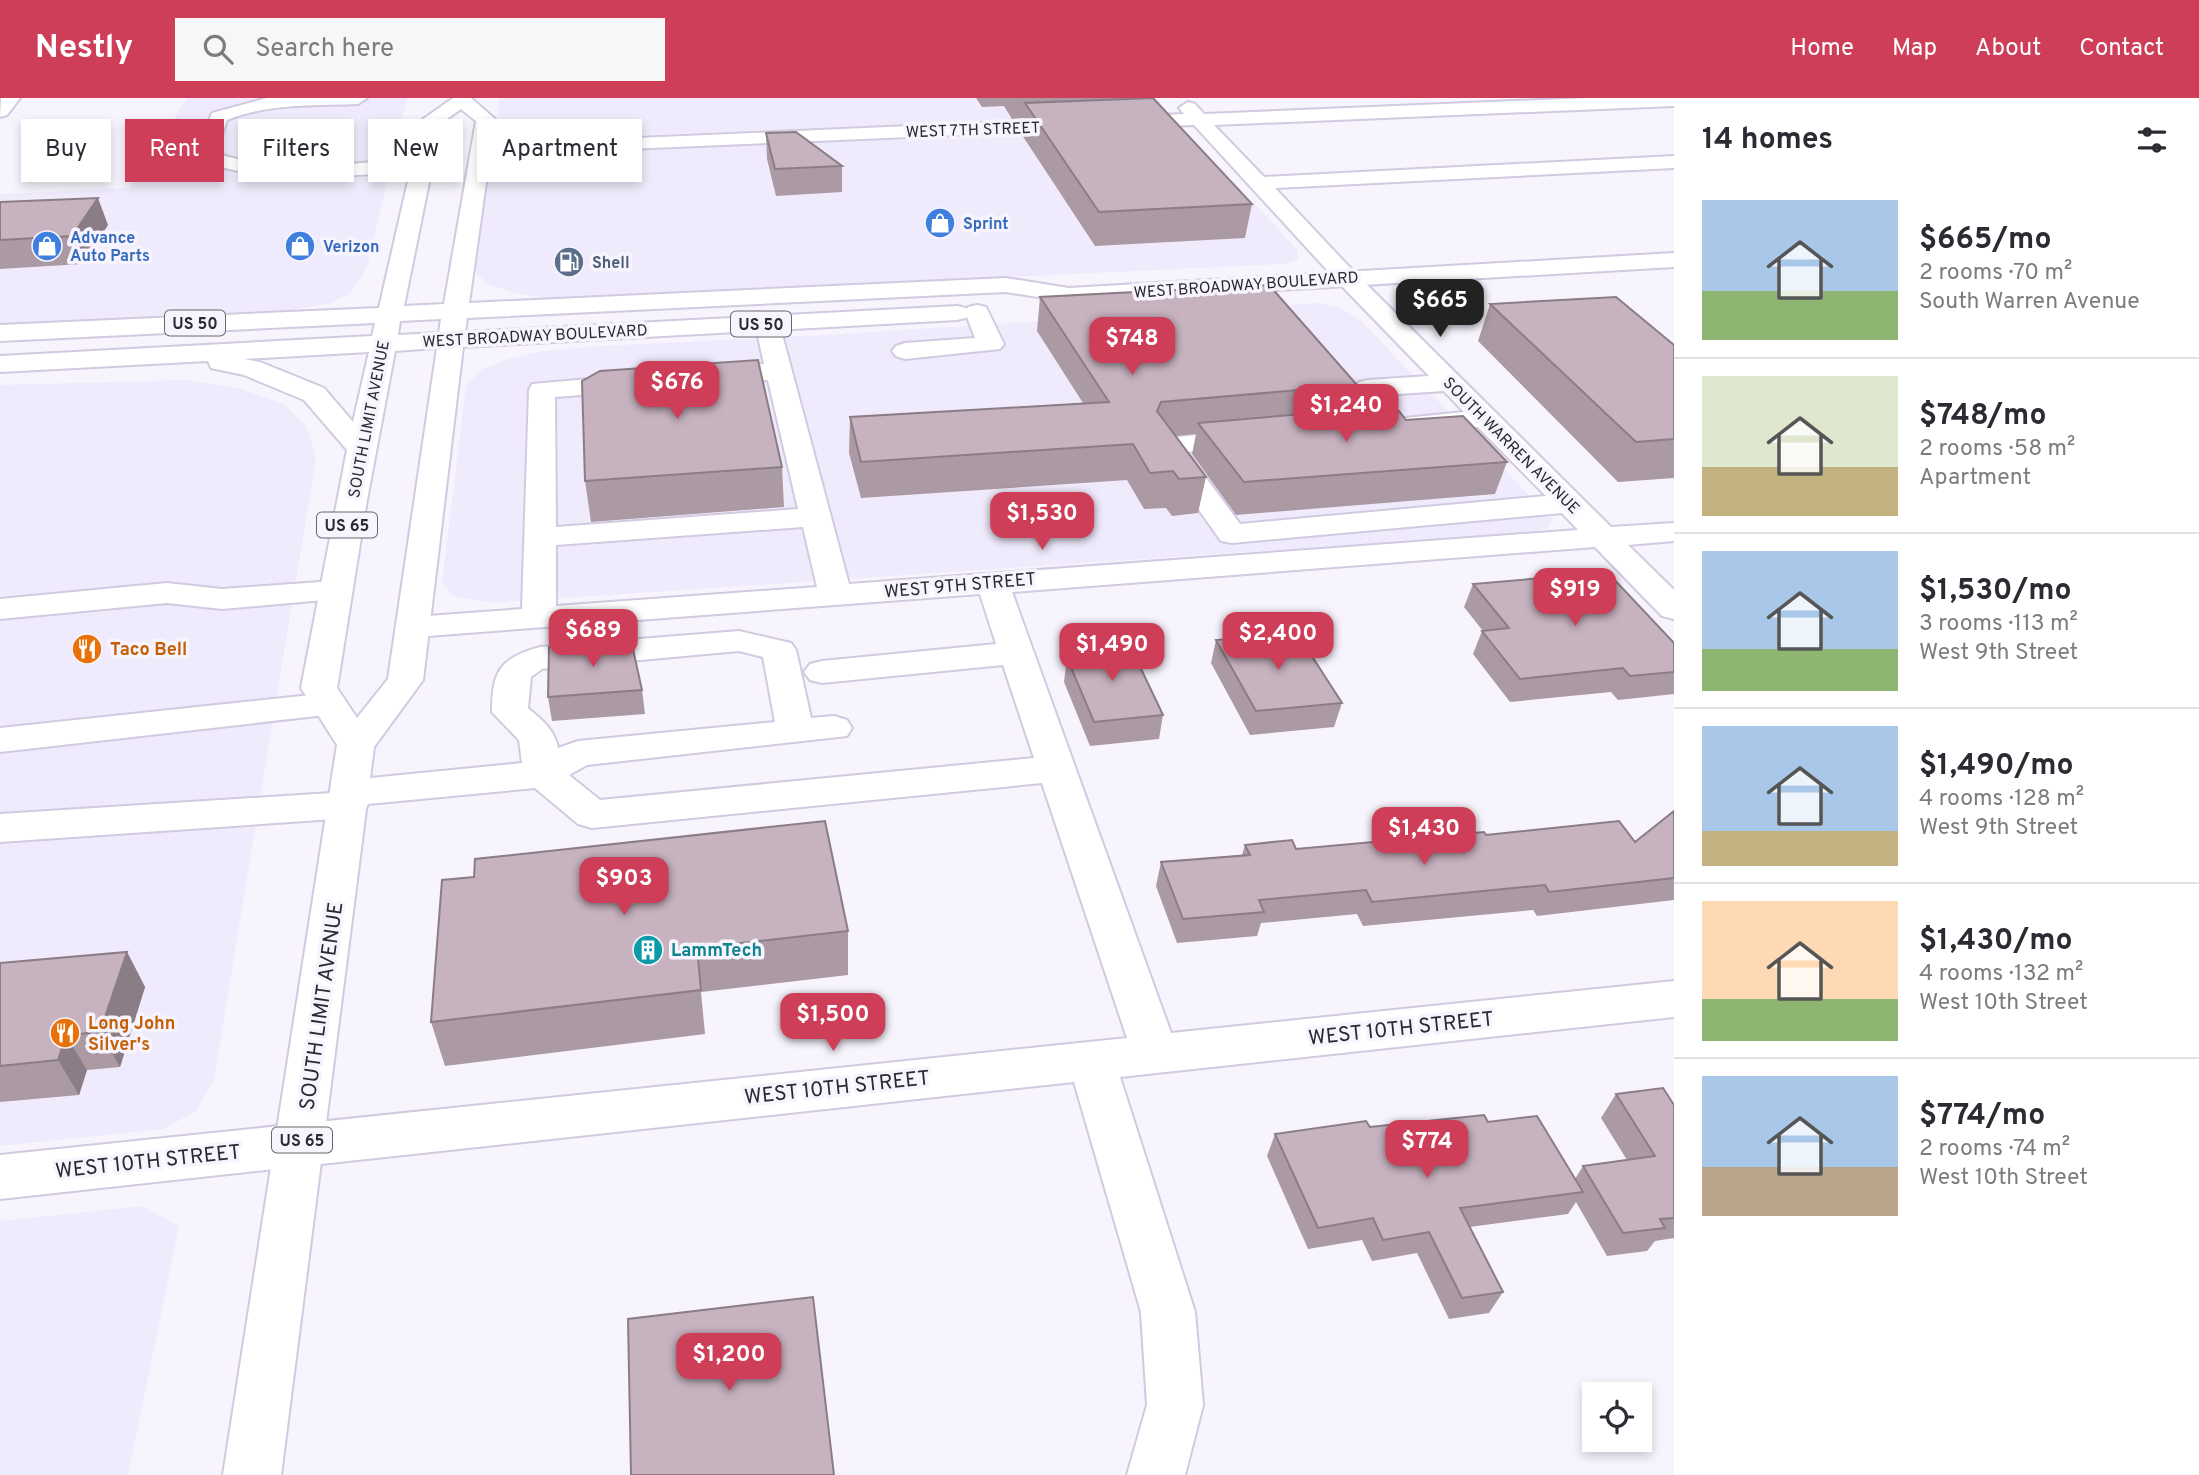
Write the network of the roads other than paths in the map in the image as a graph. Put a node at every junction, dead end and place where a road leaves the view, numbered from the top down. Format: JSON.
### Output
{"nodes":[{"id":1,"x":11,"y":98,"type":"edge"},
{"id":2,"x":358,"y":98,"type":"edge"},
{"id":3,"x":1178,"y":98,"type":"edge"},
{"id":4,"x":462,"y":100,"type":"edge"},
{"id":5,"x":1674,"y":100,"type":"edge"},
{"id":6,"x":0,"y":111,"type":"edge"},
{"id":7,"x":434,"y":119,"type":"edge"},
{"id":8,"x":486,"y":119,"type":"edge"},
{"id":9,"x":1200,"y":120,"type":"junction"},
{"id":10,"x":642,"y":143,"type":"edge"},
{"id":11,"x":1674,"y":162,"type":"edge"},
{"id":12,"x":368,"y":166,"type":"edge"},
{"id":13,"x":421,"y":182,"type":"edge"},
{"id":14,"x":477,"y":182,"type":"edge"},
{"id":15,"x":1260,"y":183,"type":"junction"},
{"id":16,"x":1674,"y":260,"type":"edge"},
{"id":17,"x":1346,"y":278,"type":"junction"},
{"id":18,"x":1069,"y":295,"type":"junction"},
{"id":19,"x":455,"y":309,"type":"junction"},
{"id":20,"x":995,"y":311,"type":"junction"},
{"id":21,"x":390,"y":313,"type":"junction"},
{"id":22,"x":767,"y":323,"type":"junction"},
{"id":23,"x":0,"y":333,"type":"edge"},
{"id":24,"x":451,"y":339,"type":"junction"},
{"id":25,"x":383,"y":343,"type":"junction"},
{"id":26,"x":905,"y":351,"type":"dead end"},
{"id":27,"x":180,"y":354,"type":"junction"},
{"id":28,"x":1,"y":365,"type":"edge"},
{"id":29,"x":779,"y":371,"type":"junction"},
{"id":30,"x":1451,"y":383,"type":"junction"},
{"id":31,"x":1368,"y":388,"type":"dead end"},
{"id":32,"x":1486,"y":418,"type":"junction"},
{"id":33,"x":1389,"y":426,"type":"edge"},
{"id":34,"x":1278,"y":435,"type":"edge"},
{"id":35,"x":362,"y":450,"type":"junction"},
{"id":36,"x":1570,"y":503,"type":"junction"},
{"id":37,"x":816,"y":517,"type":"junction"},
{"id":38,"x":1674,"y":532,"type":"edge"},
{"id":39,"x":540,"y":537,"type":"junction"},
{"id":40,"x":1604,"y":538,"type":"junction"},
{"id":41,"x":992,"y":582,"type":"junction"},
{"id":42,"x":334,"y":591,"type":"junction"},
{"id":43,"x":835,"y":595,"type":"junction"},
{"id":44,"x":766,"y":600,"type":"junction"},
{"id":45,"x":0,"y":609,"type":"edge"},
{"id":46,"x":1674,"y":609,"type":"edge"},
{"id":47,"x":539,"y":616,"type":"junction"},
{"id":48,"x":414,"y":627,"type":"junction"},
{"id":49,"x":773,"y":648,"type":"junction"},
{"id":50,"x":1017,"y":653,"type":"junction"},
{"id":51,"x":822,"y":671,"type":"dead end"},
{"id":52,"x":330,"y":705,"type":"junction"},
{"id":53,"x":834,"y":728,"type":"dead end"},
{"id":54,"x":795,"y":732,"type":"junction"},
{"id":55,"x":0,"y":740,"type":"edge"},
{"id":56,"x":356,"y":745,"type":"junction"},
{"id":57,"x":1057,"y":769,"type":"junction"},
{"id":58,"x":543,"y":774,"type":"junction"},
{"id":59,"x":349,"y":799,"type":"junction"},
{"id":60,"x":0,"y":828,"type":"edge"},
{"id":61,"x":1674,"y":999,"type":"edge"},
{"id":62,"x":1155,"y":1054,"type":"junction"},
{"id":63,"x":1091,"y":1060,"type":"junction"},
{"id":64,"x":301,"y":1145,"type":"junction"},
{"id":65,"x":0,"y":1177,"type":"edge"},
{"id":66,"x":252,"y":1475,"type":"edge"},
{"id":67,"x":1156,"y":1475,"type":"edge"}],
"edges":[{"from":1,"to":6,"type":"main road"},
{"from":2,"to":12,"type":"main road"},
{"from":3,"to":9,"type":"main road","name":"SOUTH WARREN AVENUE"},
{"from":4,"to":7,"type":"main road","name":"SOUTH LIMIT AVENUE","number":"US 65"},
{"from":4,"to":8,"type":"main road","name":"SOUTH LIMIT AVENUE","number":"US 65"},
{"from":5,"to":9,"type":"main road","name":"WEST 7TH STREET"},
{"from":9,"to":10,"type":"main road","name":"WEST 7TH STREET"},
{"from":9,"to":15,"type":"main road","name":"SOUTH WARREN AVENUE"},
{"from":11,"to":15,"type":"main road"},
{"from":13,"to":21,"type":"main road","name":"SOUTH LIMIT AVENUE","number":"US 65"},
{"from":14,"to":19,"type":"main road","name":"SOUTH LIMIT AVENUE","number":"US 65"},
{"from":15,"to":17,"type":"main road","name":"SOUTH WARREN AVENUE"},
{"from":16,"to":17,"type":"main road","name":"WEST BROADWAY BOULEVARD","number":"US 50"},
{"from":17,"to":18,"type":"main road","name":"WEST BROADWAY BOULEVARD","number":"US 50"},
{"from":17,"to":30,"type":"main road","name":"SOUTH WARREN AVENUE"},
{"from":18,"to":19,"type":"main road","name":"WEST BROADWAY BOULEVARD","number":"US 50"},
{"from":18,"to":20,"type":"main road","name":"WEST BROADWAY BOULEVARD","number":"US 50"},
{"from":19,"to":21,"type":"main road","name":"WEST BROADWAY BOULEVARD","number":"US 50"},
{"from":19,"to":24,"type":"main road","name":"SOUTH LIMIT AVENUE","number":"US 65"},
{"from":20,"to":22,"type":"main road","name":"WEST BROADWAY BOULEVARD","number":"US 50"},
{"from":20,"to":26,"type":"main road"},
{"from":21,"to":23,"type":"main road","name":"WEST BROADWAY BOULEVARD","number":"US 50"},
{"from":21,"to":25,"type":"main road","name":"SOUTH LIMIT AVENUE","number":"US 65"},
{"from":22,"to":24,"type":"main road","name":"WEST BROADWAY BOULEVARD","number":"US 50"},
{"from":22,"to":29,"type":"main road"},
{"from":24,"to":25,"type":"main road","name":"WEST BROADWAY BOULEVARD","number":"US 50"},
{"from":24,"to":48,"type":"main road","name":"SOUTH LIMIT AVENUE","number":"US 65"},
{"from":25,"to":27,"type":"main road","name":"WEST BROADWAY BOULEVARD","number":"US 50"},
{"from":25,"to":35,"type":"main road","name":"SOUTH LIMIT AVENUE","number":"US 65"},
{"from":27,"to":28,"type":"main road","name":"WEST BROADWAY BOULEVARD","number":"US 50"},
{"from":27,"to":35,"type":"main road"},
{"from":29,"to":37,"type":"main road"},
{"from":29,"to":39,"type":"main road"},
{"from":30,"to":31,"type":"main road"},
{"from":30,"to":32,"type":"main road","name":"SOUTH WARREN AVENUE"},
{"from":32,"to":33,"type":"main road"},
{"from":32,"to":36,"type":"main road","name":"SOUTH WARREN AVENUE"},
{"from":34,"to":36,"type":"main road"},
{"from":35,"to":42,"type":"main road","name":"SOUTH LIMIT AVENUE","number":"US 65"},
{"from":36,"to":40,"type":"main road","name":"SOUTH WARREN AVENUE"},
{"from":37,"to":39,"type":"main road"},
{"from":37,"to":43,"type":"main road"},
{"from":38,"to":40,"type":"main road","name":"WEST 9TH STREET"},
{"from":39,"to":47,"type":"main road"},
{"from":40,"to":41,"type":"main road","name":"WEST 9TH STREET"},
{"from":40,"to":46,"type":"main road","name":"SOUTH WARREN AVENUE"},
{"from":41,"to":43,"type":"main road","name":"WEST 9TH STREET"},
{"from":41,"to":50,"type":"main road"},
{"from":42,"to":45,"type":"main road"},
{"from":42,"to":52,"type":"main road","name":"SOUTH LIMIT AVENUE","number":"US 65"},
{"from":43,"to":44,"type":"main road","name":"WEST 9TH STREET"},
{"from":44,"to":47,"type":"main road","name":"WEST 9TH STREET"},
{"from":44,"to":49,"type":"main road"},
{"from":47,"to":48,"type":"main road","name":"WEST 9TH STREET"},
{"from":48,"to":56,"type":"main road","name":"SOUTH LIMIT AVENUE","number":"US 65"},
{"from":49,"to":54,"type":"main road"},
{"from":49,"to":58,"type":"main road"},
{"from":50,"to":51,"type":"main road"},
{"from":50,"to":57,"type":"main road"},
{"from":52,"to":55,"type":"main road"},
{"from":52,"to":56,"type":"main road","name":"SOUTH LIMIT AVENUE","number":"US 65"},
{"from":53,"to":54,"type":"main road"},
{"from":54,"to":58,"type":"main road"},
{"from":56,"to":59,"type":"main road","name":"SOUTH LIMIT AVENUE","number":"US 65"},
{"from":57,"to":58,"type":"main road"},
{"from":57,"to":62,"type":"main road"},
{"from":58,"to":59,"type":"main road"},
{"from":59,"to":60,"type":"main road"},
{"from":59,"to":64,"type":"main road","name":"SOUTH LIMIT AVENUE","number":"US 65"},
{"from":61,"to":62,"type":"main road","name":"WEST 10TH STREET"},
{"from":62,"to":63,"type":"main road","name":"WEST 10TH STREET"},
{"from":63,"to":64,"type":"main road","name":"WEST 10TH STREET"},
{"from":63,"to":67,"type":"main road"},
{"from":64,"to":65,"type":"main road","name":"WEST 10TH STREET"},
{"from":64,"to":66,"type":"main road","name":"SOUTH LIMIT AVENUE","number":"US 65"}]}
